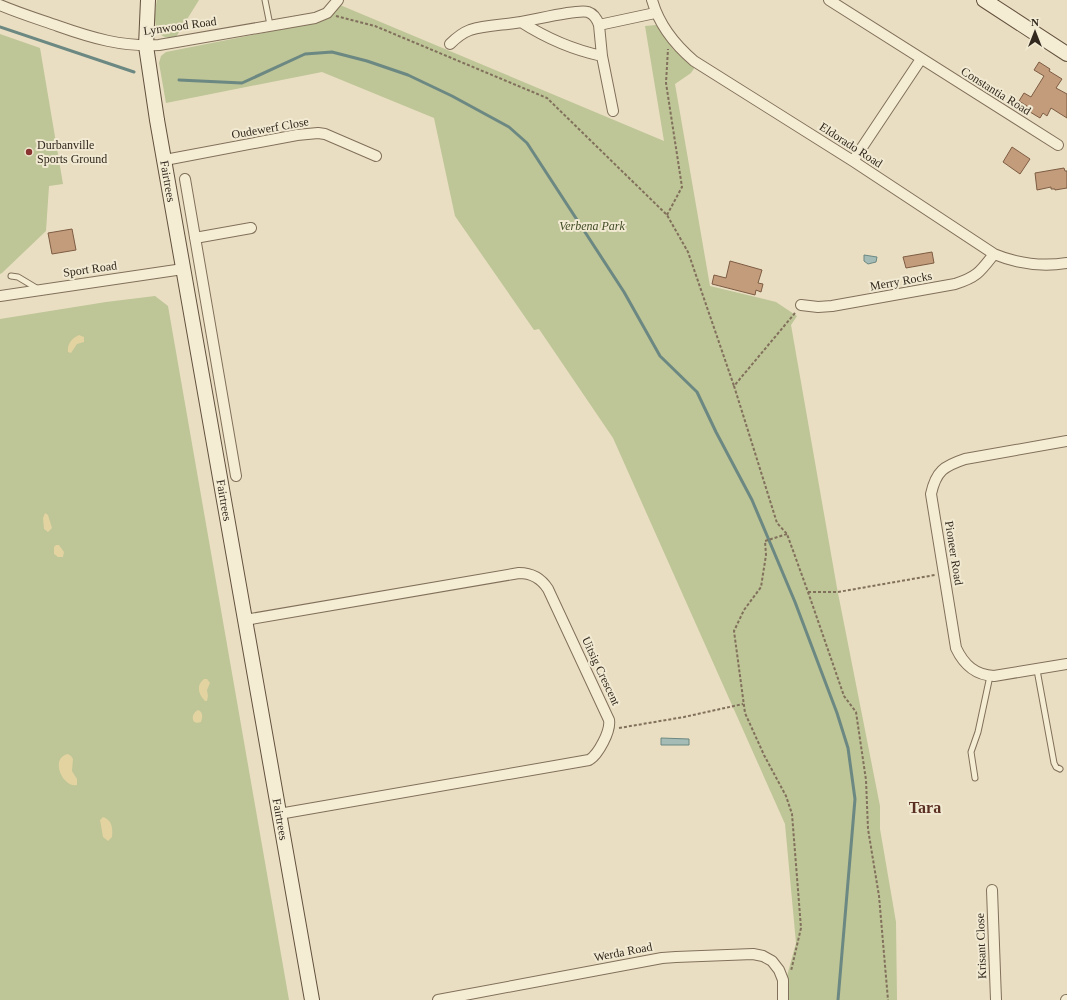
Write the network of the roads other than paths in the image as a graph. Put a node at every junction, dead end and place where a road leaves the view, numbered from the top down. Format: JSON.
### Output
{"nodes":[{"id":1,"x":148,"y":0,"type":"edge"},
{"id":2,"x":265,"y":0,"type":"edge"},
{"id":3,"x":338,"y":0,"type":"edge"},
{"id":4,"x":652,"y":0,"type":"edge"},
{"id":5,"x":829,"y":0,"type":"edge"},
{"id":6,"x":984,"y":0,"type":"edge"},
{"id":7,"x":0,"y":5,"type":"edge"},
{"id":8,"x":655,"y":13,"type":"junction"},
{"id":9,"x":521,"y":22,"type":"junction"},
{"id":10,"x":270,"y":25,"type":"junction"},
{"id":11,"x":599,"y":25,"type":"junction"},
{"id":12,"x":450,"y":44,"type":"dead end"},
{"id":13,"x":146,"y":46,"type":"junction"},
{"id":14,"x":1067,"y":54,"type":"edge"},
{"id":15,"x":602,"y":56,"type":"junction"},
{"id":16,"x":920,"y":59,"type":"junction"},
{"id":17,"x":613,"y":111,"type":"dead end"},
{"id":18,"x":1058,"y":145,"type":"dead end"},
{"id":19,"x":376,"y":156,"type":"dead end"},
{"id":20,"x":165,"y":160,"type":"junction"},
{"id":21,"x":853,"y":161,"type":"junction"},
{"id":22,"x":185,"y":179,"type":"dead end"},
{"id":23,"x":251,"y":228,"type":"dead end"},
{"id":24,"x":195,"y":238,"type":"junction"},
{"id":25,"x":994,"y":254,"type":"junction"},
{"id":26,"x":1067,"y":263,"type":"edge"},
{"id":27,"x":183,"y":269,"type":"junction"},
{"id":28,"x":11,"y":276,"type":"dead end"},
{"id":29,"x":38,"y":290,"type":"junction"},
{"id":30,"x":0,"y":296,"type":"edge"},
{"id":31,"x":801,"y":305,"type":"road end"},
{"id":32,"x":223,"y":402,"type":"junction"},
{"id":33,"x":208,"y":406,"type":"junction"},
{"id":34,"x":1067,"y":440,"type":"edge"},
{"id":35,"x":236,"y":476,"type":"dead end"},
{"id":36,"x":245,"y":620,"type":"junction"},
{"id":37,"x":1067,"y":664,"type":"edge"},
{"id":38,"x":1037,"y":670,"type":"junction"},
{"id":39,"x":990,"y":676,"type":"junction"},
{"id":40,"x":1060,"y":769,"type":"dead end"},
{"id":41,"x":975,"y":778,"type":"dead end"},
{"id":42,"x":279,"y":814,"type":"junction"},
{"id":43,"x":992,"y":890,"type":"dead end"},
{"id":44,"x":312,"y":1000,"type":"edge"},
{"id":45,"x":438,"y":1000,"type":"edge"},
{"id":46,"x":783,"y":1000,"type":"edge"},
{"id":47,"x":996,"y":1000,"type":"edge"}],
"edges":[{"from":1,"to":13,"type":"main road","name":"Fairtrees"},
{"from":2,"to":10,"type":"lane"},
{"from":3,"to":10,"type":"street","name":"Lynwood Road"},
{"from":4,"to":8,"type":"street","name":"Eldorado Road"},
{"from":5,"to":16,"type":"street","name":"Constantia Road"},
{"from":6,"to":14,"type":"main road"},
{"from":7,"to":13,"type":"street","name":"Lynwood Road"},
{"from":8,"to":11,"type":"street"},
{"from":8,"to":21,"type":"street","name":"Eldorado Road"},
{"from":9,"to":11,"type":"street"},
{"from":9,"to":12,"type":"street"},
{"from":9,"to":15,"type":"street"},
{"from":10,"to":13,"type":"street","name":"Lynwood Road"},
{"from":11,"to":15,"type":"street"},
{"from":13,"to":20,"type":"main road","name":"Fairtrees"},
{"from":15,"to":17,"type":"street"},
{"from":16,"to":18,"type":"street","name":"Constantia Road"},
{"from":16,"to":21,"type":"street"},
{"from":19,"to":20,"type":"street","name":"Oudewerf Close"},
{"from":20,"to":27,"type":"main road","name":"Fairtrees"},
{"from":21,"to":25,"type":"street","name":"Eldorado Road"},
{"from":22,"to":24,"type":"street"},
{"from":23,"to":24,"type":"street"},
{"from":24,"to":32,"type":"street"},
{"from":25,"to":26,"type":"street","name":"Eldorado Road"},
{"from":25,"to":31,"type":"street","name":"Merry Rocks"},
{"from":27,"to":29,"type":"street","name":"Sport Road"},
{"from":27,"to":33,"type":"main road","name":"Fairtrees"},
{"from":28,"to":29,"type":"lane"},
{"from":29,"to":30,"type":"street","name":"Sport Road"},
{"from":32,"to":33,"type":"street"},
{"from":32,"to":35,"type":"street"},
{"from":33,"to":36,"type":"main road","name":"Fairtrees"},
{"from":34,"to":39,"type":"street","name":"Pioneer Road"},
{"from":36,"to":42,"type":"main road","name":"Fairtrees"},
{"from":36,"to":42,"type":"street","name":"Uitsig Crescent"},
{"from":37,"to":38,"type":"street","name":"Pioneer Road"},
{"from":38,"to":39,"type":"street","name":"Pioneer Road"},
{"from":38,"to":40,"type":"lane"},
{"from":39,"to":41,"type":"lane"},
{"from":42,"to":44,"type":"main road","name":"Fairtrees"},
{"from":43,"to":47,"type":"street","name":"Krisant Close"},
{"from":45,"to":46,"type":"street","name":"Werda Road"}]}
